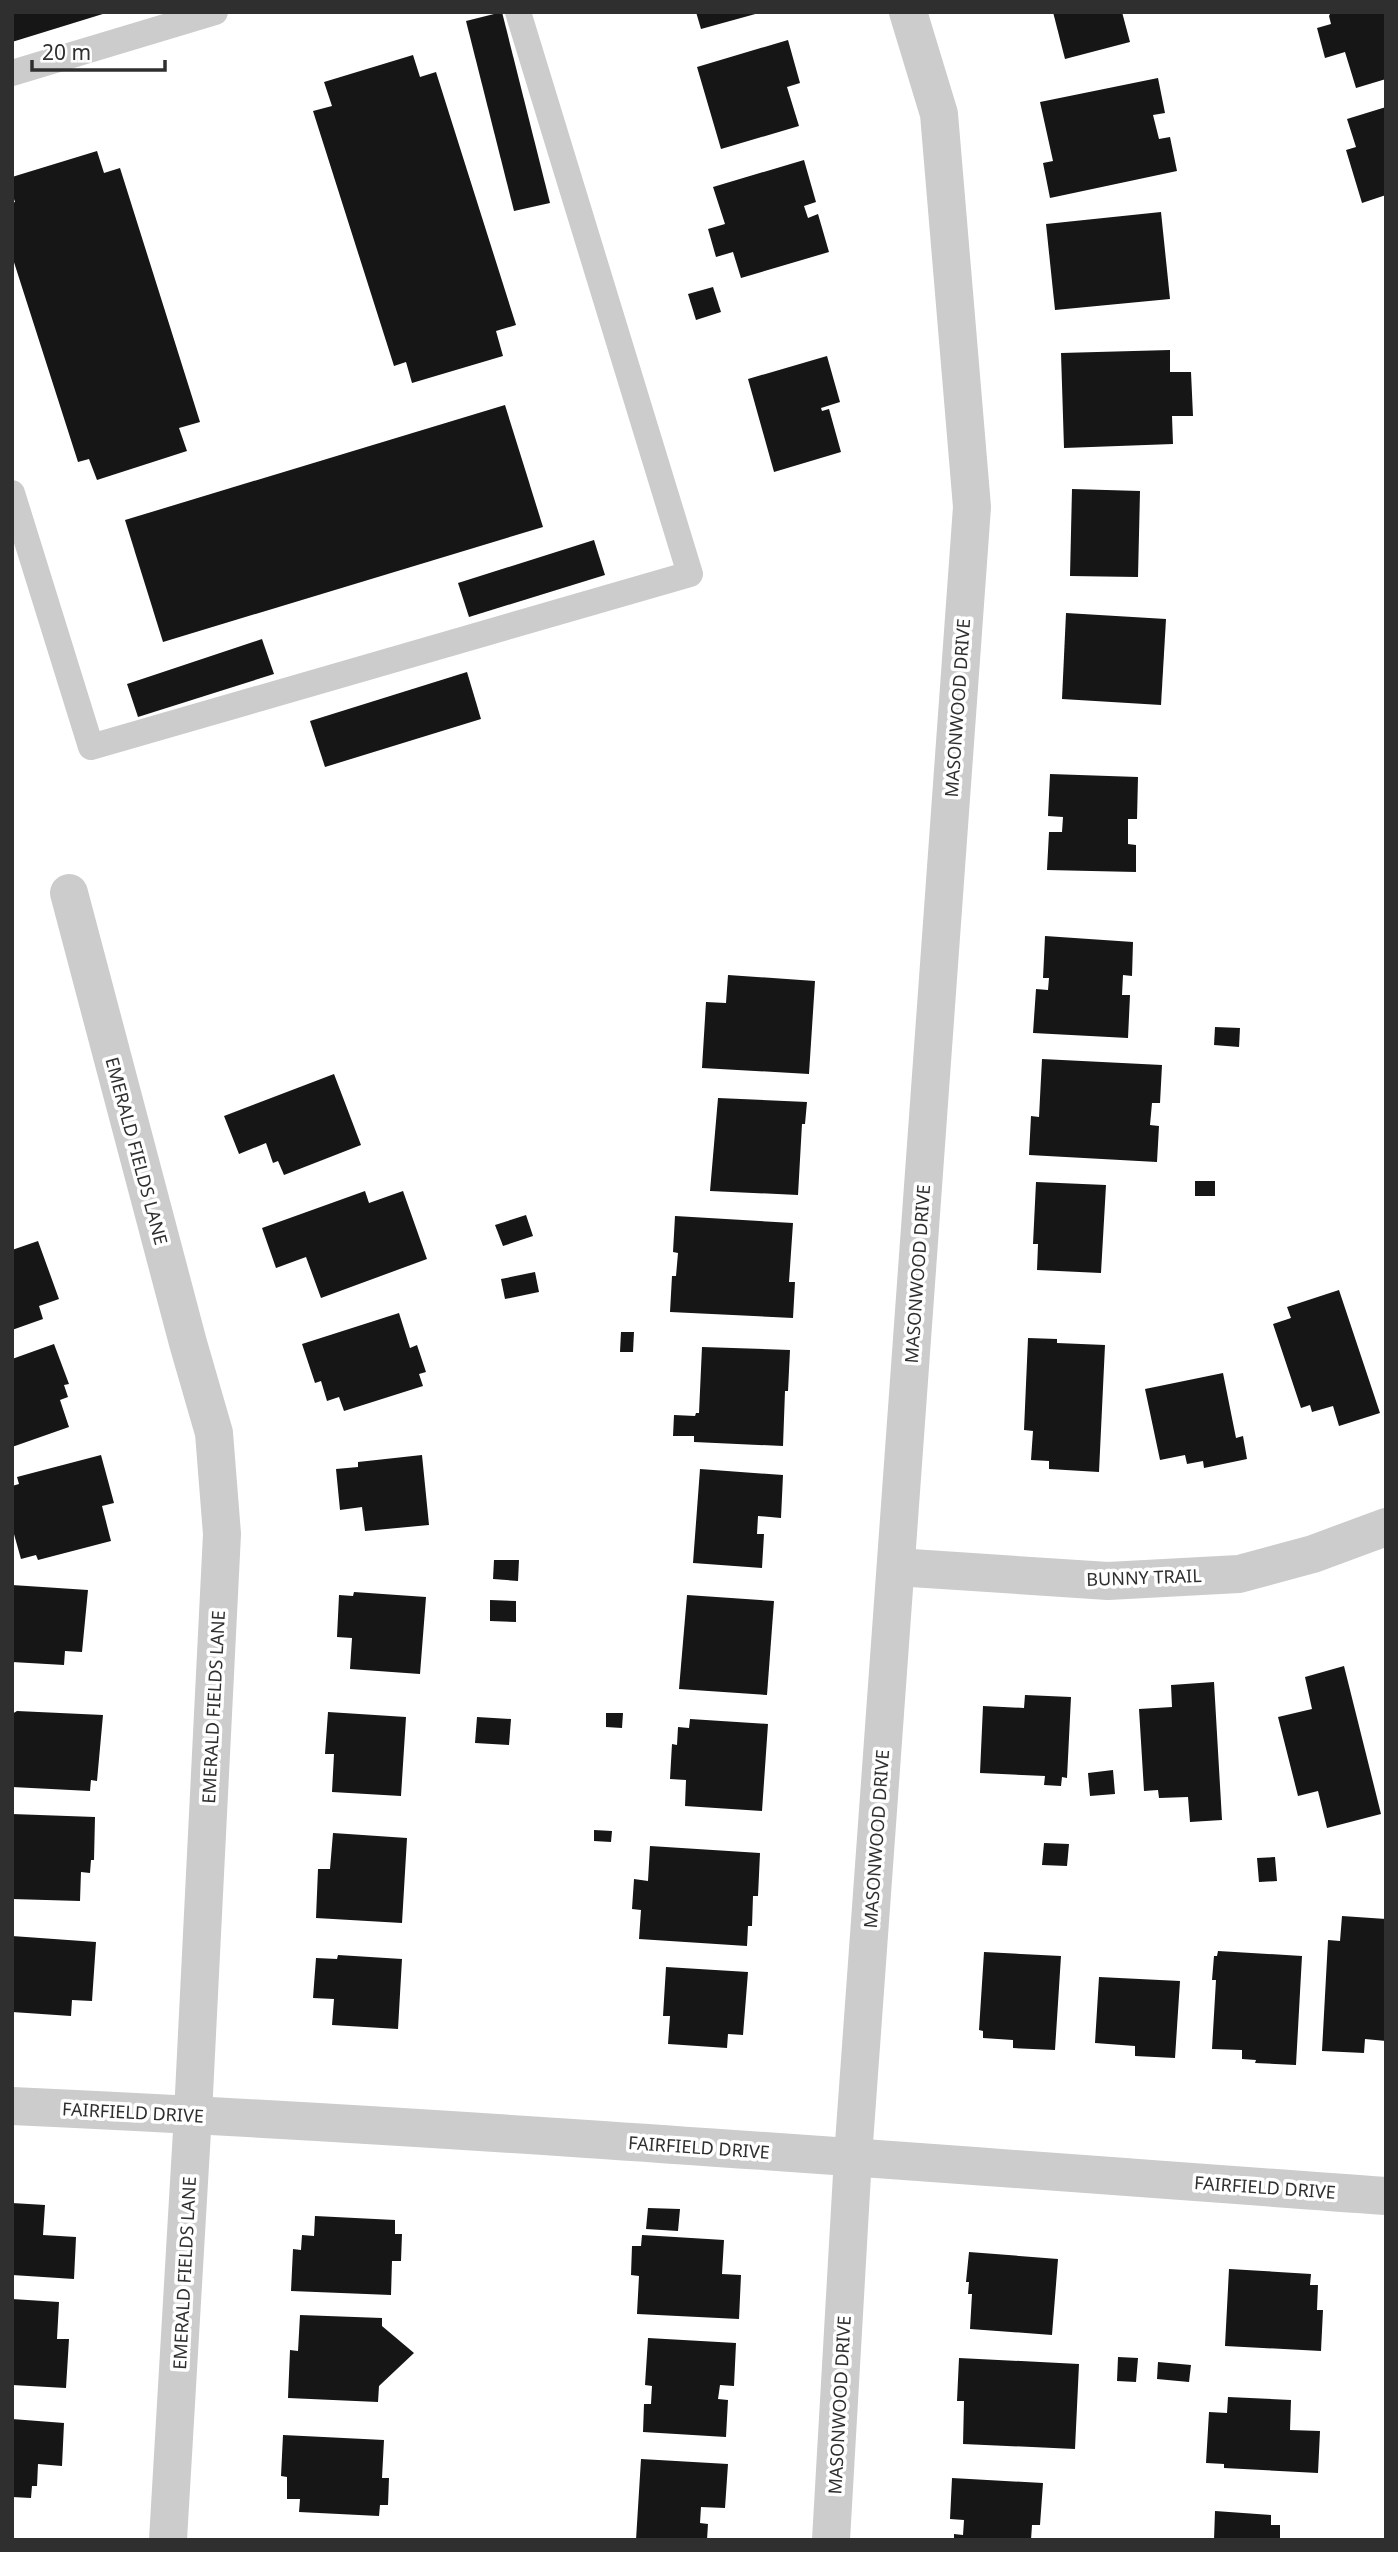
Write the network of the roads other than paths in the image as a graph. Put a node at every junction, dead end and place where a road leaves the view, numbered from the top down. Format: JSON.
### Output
{"nodes":[{"id":1,"x":215,"y":12,"type":"edge"},
{"id":2,"x":519,"y":12,"type":"edge"},
{"id":3,"x":908,"y":12,"type":"edge"},
{"id":4,"x":12,"y":73,"type":"edge"},
{"id":5,"x":12,"y":493,"type":"edge"},
{"id":6,"x":69,"y":893,"type":"dead end"},
{"id":7,"x":1386,"y":1527,"type":"edge"},
{"id":8,"x":895,"y":1567,"type":"junction"},
{"id":9,"x":12,"y":2106,"type":"edge"},
{"id":10,"x":193,"y":2114,"type":"junction"},
{"id":11,"x":853,"y":2157,"type":"junction"},
{"id":12,"x":1386,"y":2196,"type":"edge"},
{"id":13,"x":168,"y":2540,"type":"edge"},
{"id":14,"x":831,"y":2540,"type":"edge"}],
"edges":[{"from":1,"to":4,"type":"lane"},
{"from":2,"to":5,"type":"lane"},
{"from":3,"to":8,"type":"street","name":"MASONWOOD DRIVE"},
{"from":6,"to":10,"type":"street","name":"EMERALD FIELDS LANE"},
{"from":7,"to":8,"type":"street","name":"BUNNY TRAIL"},
{"from":8,"to":11,"type":"street","name":"MASONWOOD DRIVE"},
{"from":9,"to":10,"type":"street","name":"FAIRFIELD DRIVE"},
{"from":10,"to":11,"type":"street","name":"FAIRFIELD DRIVE"},
{"from":10,"to":13,"type":"street","name":"EMERALD FIELDS LANE"},
{"from":11,"to":12,"type":"street","name":"FAIRFIELD DRIVE"},
{"from":11,"to":14,"type":"street","name":"MASONWOOD DRIVE"}]}
